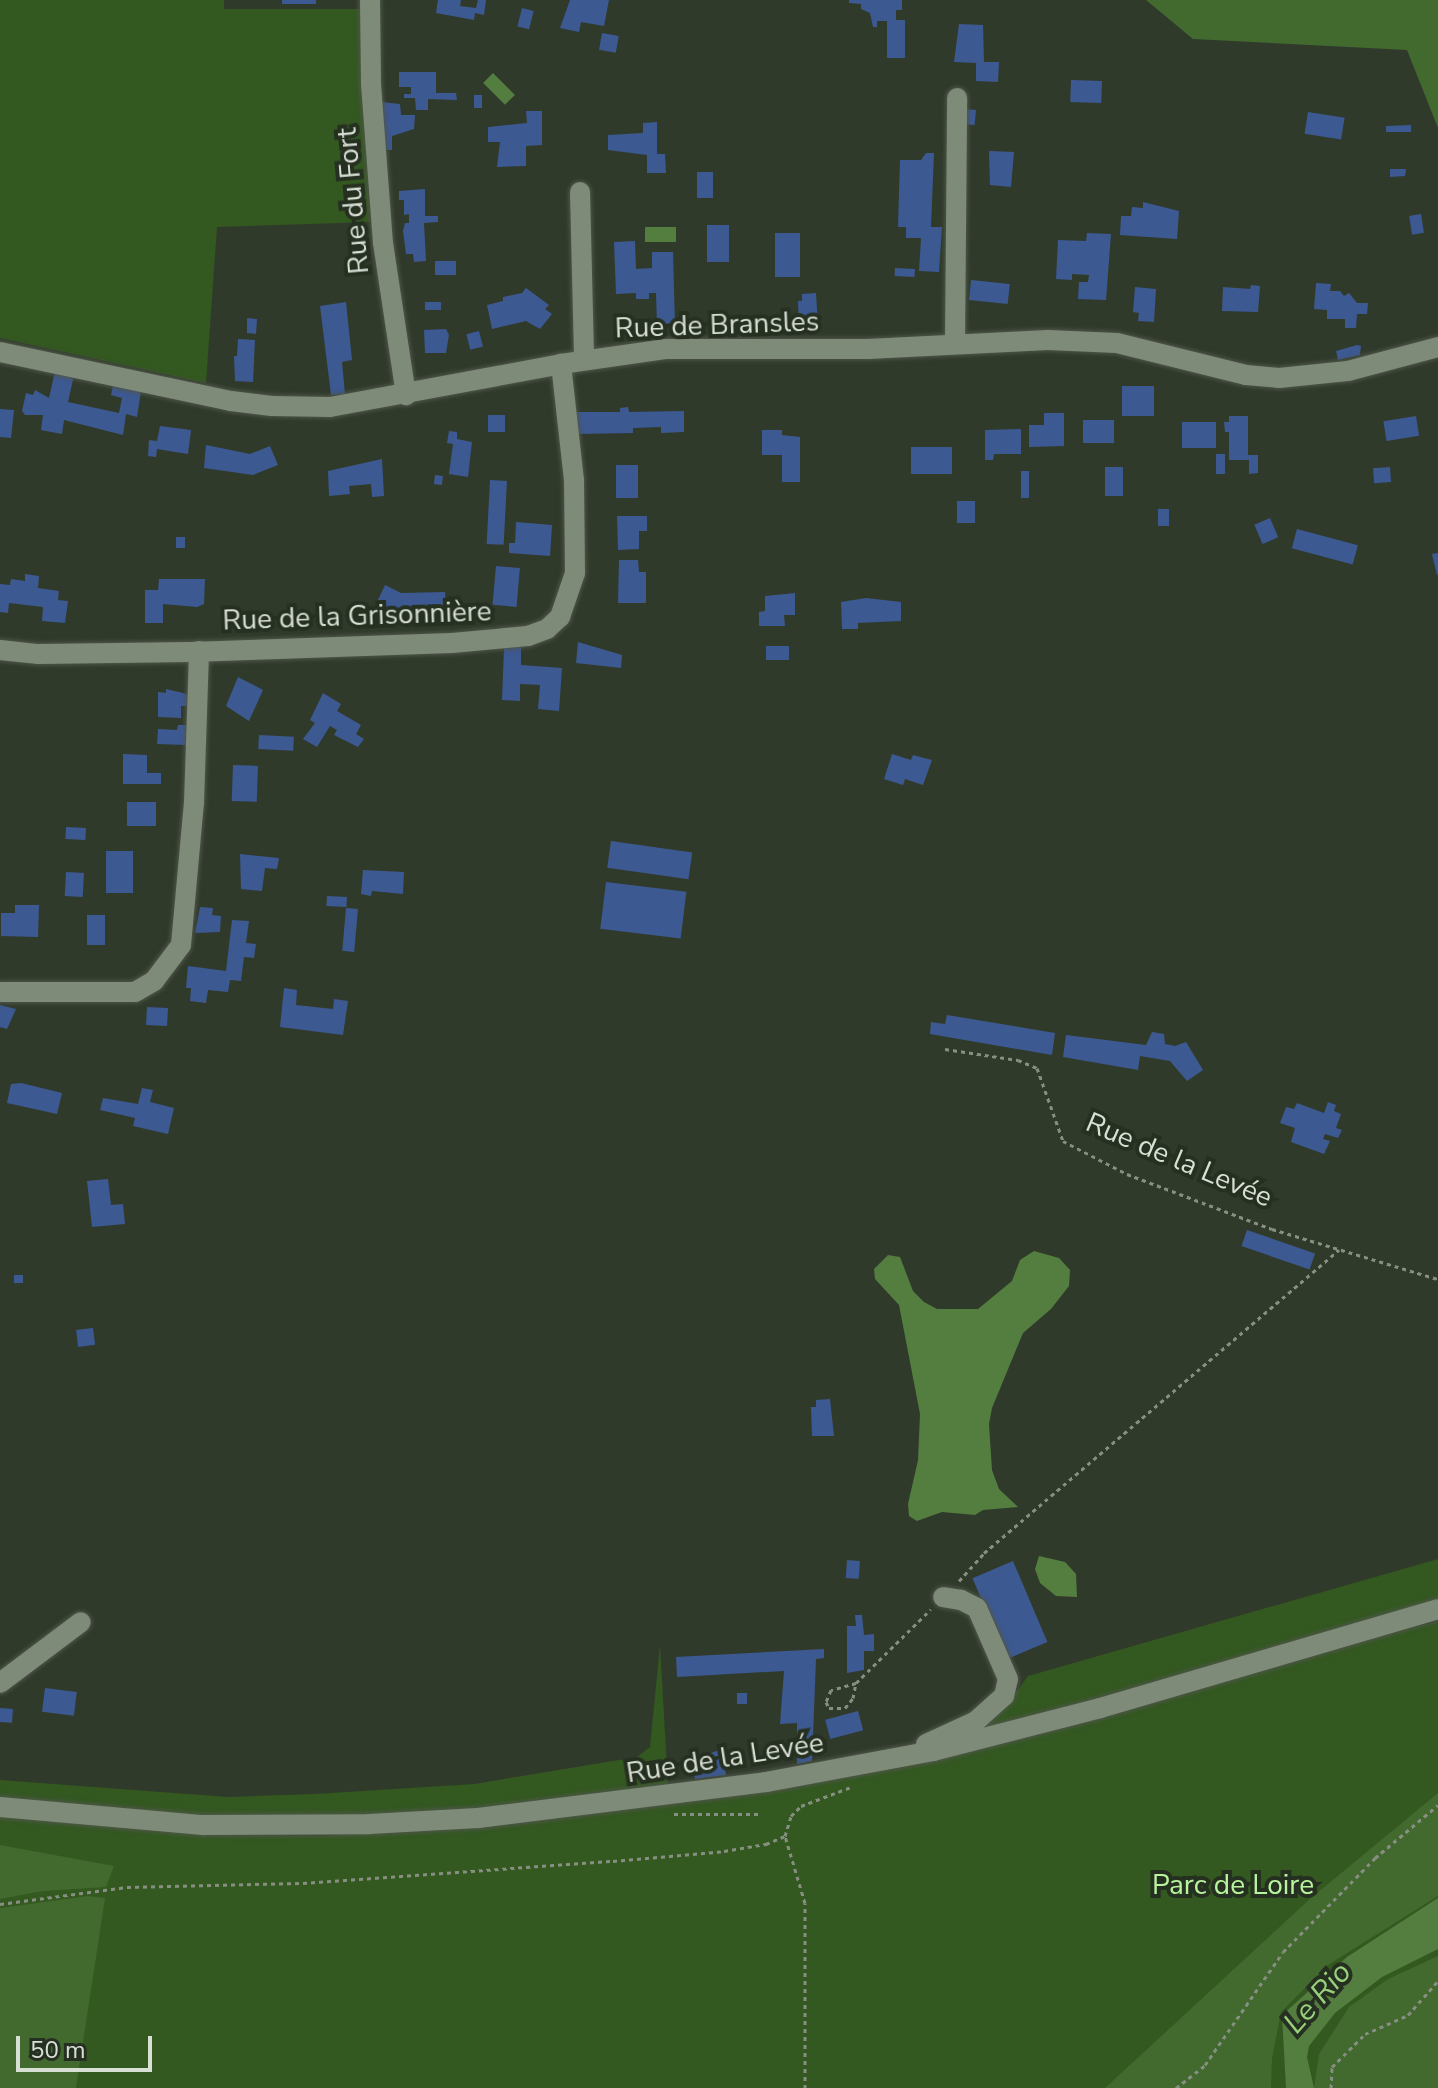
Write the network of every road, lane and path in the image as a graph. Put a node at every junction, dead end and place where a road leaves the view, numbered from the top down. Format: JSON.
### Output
{"nodes":[{"id":1,"x":370,"y":0,"type":"edge"},
{"id":2,"x":957,"y":98,"type":"dead end"},
{"id":3,"x":580,"y":192,"type":"dead end"},
{"id":4,"x":955,"y":344,"type":"junction"},
{"id":5,"x":1438,"y":347,"type":"edge"},
{"id":6,"x":0,"y":352,"type":"edge"},
{"id":7,"x":584,"y":360,"type":"junction"},
{"id":8,"x":561,"y":364,"type":"junction"},
{"id":9,"x":406,"y":395,"type":"junction"},
{"id":10,"x":0,"y":650,"type":"edge"},
{"id":11,"x":199,"y":651,"type":"junction"},
{"id":12,"x":0,"y":992,"type":"edge"},
{"id":13,"x":945,"y":1049,"type":"dead end"},
{"id":14,"x":1339,"y":1250,"type":"junction"},
{"id":15,"x":1438,"y":1279,"type":"edge"},
{"id":16,"x":943,"y":1597,"type":"junction"},
{"id":17,"x":1438,"y":1609,"type":"edge"},
{"id":18,"x":81,"y":1622,"type":"dead end"},
{"id":19,"x":0,"y":1683,"type":"edge"},
{"id":20,"x":856,"y":1683,"type":"junction"},
{"id":21,"x":905,"y":1756,"type":"junction"},
{"id":22,"x":865,"y":1783,"type":"dead end"},
{"id":23,"x":1438,"y":1805,"type":"edge"},
{"id":24,"x":0,"y":1807,"type":"edge"},
{"id":25,"x":785,"y":1836,"type":"junction"},
{"id":26,"x":0,"y":1904,"type":"edge"},
{"id":27,"x":1438,"y":1981,"type":"edge"},
{"id":28,"x":805,"y":2088,"type":"edge"},
{"id":29,"x":1176,"y":2088,"type":"edge"},
{"id":30,"x":1331,"y":2088,"type":"edge"}],
"edges":[{"from":1,"to":9,"type":"street","name":"Rue du Fort"},
{"from":2,"to":4,"type":"street"},
{"from":3,"to":7,"type":"street"},
{"from":4,"to":5,"type":"street","name":"Rue de Bransles"},
{"from":4,"to":7,"type":"street","name":"Rue de Bransles"},
{"from":6,"to":9,"type":"street","name":"Rue de Bransles"},
{"from":7,"to":8,"type":"street","name":"Rue de Bransles"},
{"from":8,"to":9,"type":"street","name":"Rue de Bransles"},
{"from":8,"to":11,"type":"street","name":"Rue de la Grisonnière"},
{"from":10,"to":11,"type":"street"},
{"from":11,"to":12,"type":"street","name":"Rue de la Grisonnière"},
{"from":13,"to":14,"type":"path","name":"Rue de la Levée"},
{"from":14,"to":15,"type":"path","name":"Rue de la Levée"},
{"from":14,"to":16,"type":"path"},
{"from":16,"to":20,"type":"path"},
{"from":16,"to":21,"type":"street"},
{"from":17,"to":21,"type":"street","name":"Rue de la Levée"},
{"from":18,"to":19,"type":"street"},
{"from":20,"to":20,"type":"path"},
{"from":21,"to":24,"type":"street","name":"Rue de la Levée"},
{"from":22,"to":25,"type":"path"},
{"from":23,"to":29,"type":"path"},
{"from":25,"to":26,"type":"path"},
{"from":25,"to":28,"type":"path"},
{"from":27,"to":30,"type":"path"}]}
